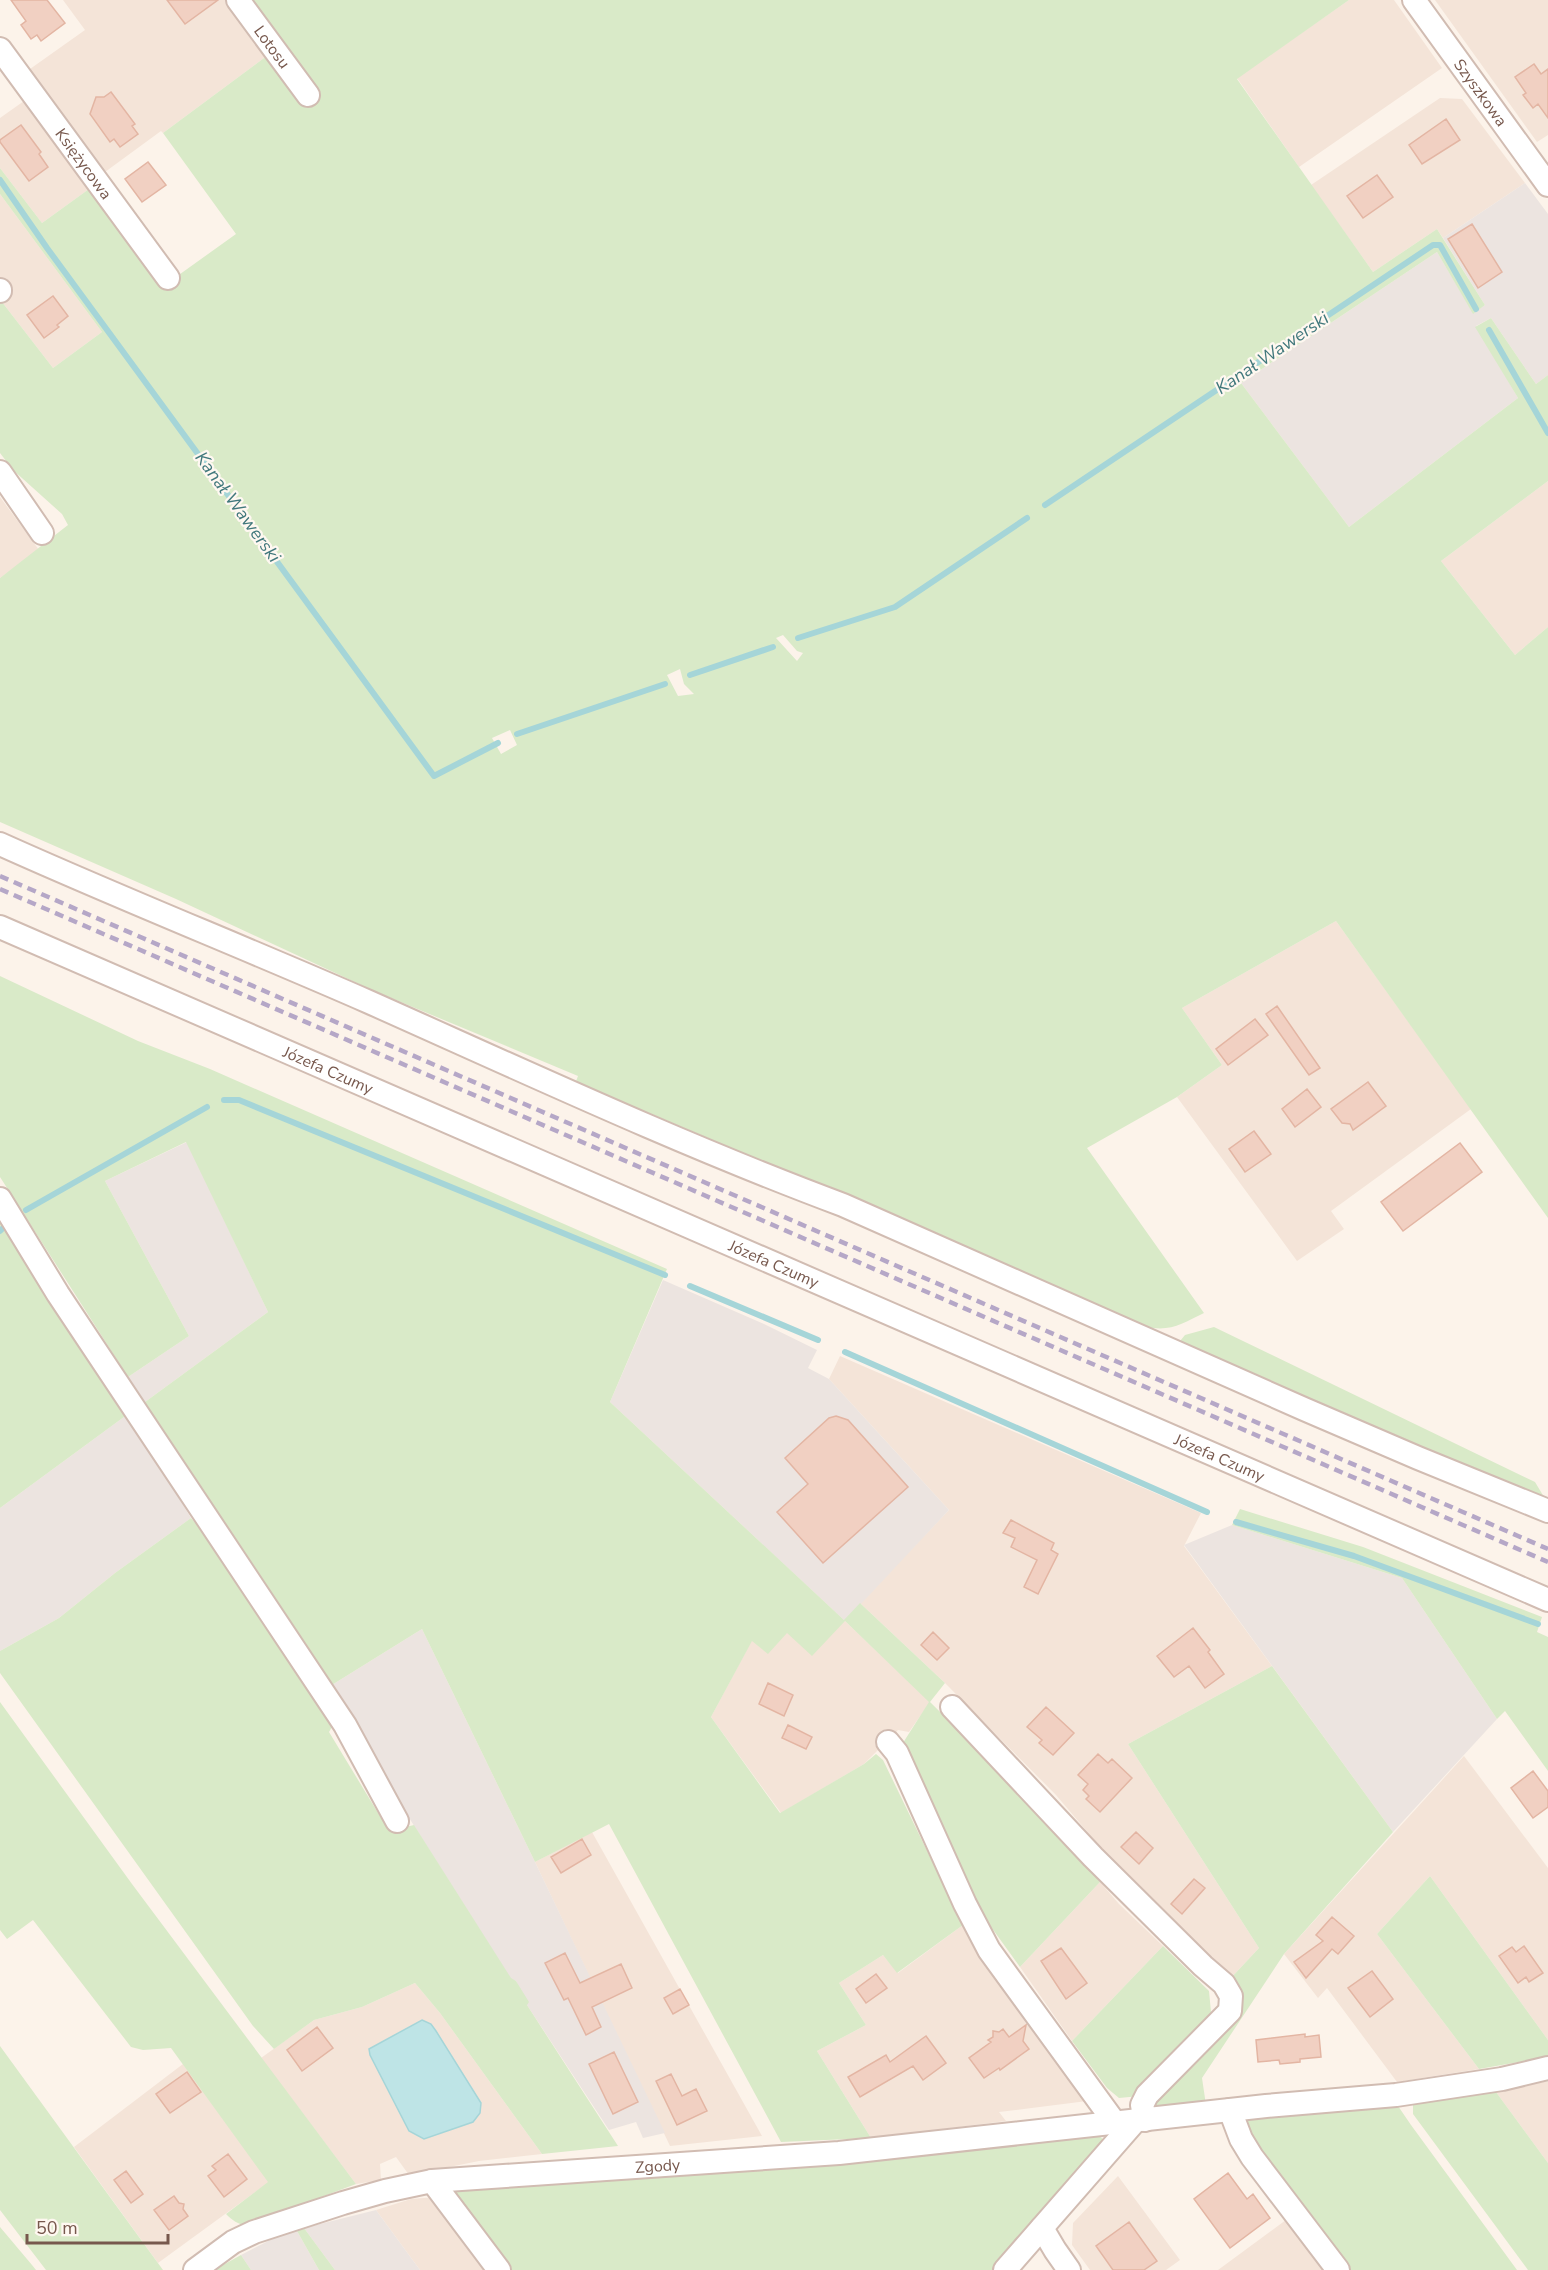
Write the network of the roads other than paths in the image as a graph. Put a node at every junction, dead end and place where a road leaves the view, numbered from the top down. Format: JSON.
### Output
{"nodes":[{"id":1,"x":238,"y":0,"type":"edge"},
{"id":2,"x":1414,"y":0,"type":"edge"},
{"id":3,"x":0,"y":49,"type":"edge"},
{"id":4,"x":308,"y":95,"type":"dead end"},
{"id":5,"x":1540,"y":157,"type":"edge"},
{"id":6,"x":1548,"y":185,"type":"edge"},
{"id":7,"x":168,"y":278,"type":"dead end"},
{"id":8,"x":0,"y":472,"type":"edge"},
{"id":9,"x":42,"y":533,"type":"dead end"},
{"id":10,"x":0,"y":844,"type":"edge"},
{"id":11,"x":0,"y":927,"type":"edge"},
{"id":12,"x":0,"y":1199,"type":"edge"},
{"id":13,"x":1548,"y":1511,"type":"edge"},
{"id":14,"x":1548,"y":1600,"type":"edge"},
{"id":15,"x":952,"y":1707,"type":"dead end"},
{"id":16,"x":888,"y":1742,"type":"dead end"},
{"id":17,"x":397,"y":1821,"type":"dead end"},
{"id":18,"x":1548,"y":2068,"type":"edge"},
{"id":19,"x":1230,"y":2110,"type":"junction"},
{"id":20,"x":1132,"y":2121,"type":"junction"},
{"id":21,"x":432,"y":2181,"type":"junction"},
{"id":22,"x":1042,"y":2228,"type":"junction"},
{"id":23,"x":195,"y":2270,"type":"edge"},
{"id":24,"x":499,"y":2270,"type":"edge"},
{"id":25,"x":1005,"y":2270,"type":"edge"},
{"id":26,"x":1069,"y":2270,"type":"edge"},
{"id":27,"x":1338,"y":2270,"type":"edge"}],
"edges":[{"from":1,"to":4,"type":"street","name":"Lotosu"},
{"from":2,"to":5,"type":"street","name":"Szyszkowa"},
{"from":3,"to":7,"type":"street","name":"Księżycowa"},
{"from":5,"to":6,"type":"street","name":"Szyszkowa"},
{"from":8,"to":9,"type":"street"},
{"from":10,"to":13,"type":"street"},
{"from":11,"to":14,"type":"street","name":"Józefa Czumy"},
{"from":12,"to":17,"type":"street"},
{"from":15,"to":20,"type":"street"},
{"from":16,"to":20,"type":"street"},
{"from":18,"to":19,"type":"street","name":"Zgody"},
{"from":19,"to":20,"type":"street","name":"Zgody"},
{"from":19,"to":27,"type":"street"},
{"from":20,"to":21,"type":"street","name":"Zgody"},
{"from":20,"to":22,"type":"street"},
{"from":21,"to":23,"type":"street","name":"Zgody"},
{"from":21,"to":24,"type":"street"},
{"from":22,"to":25,"type":"street"},
{"from":22,"to":26,"type":"street"}]}
